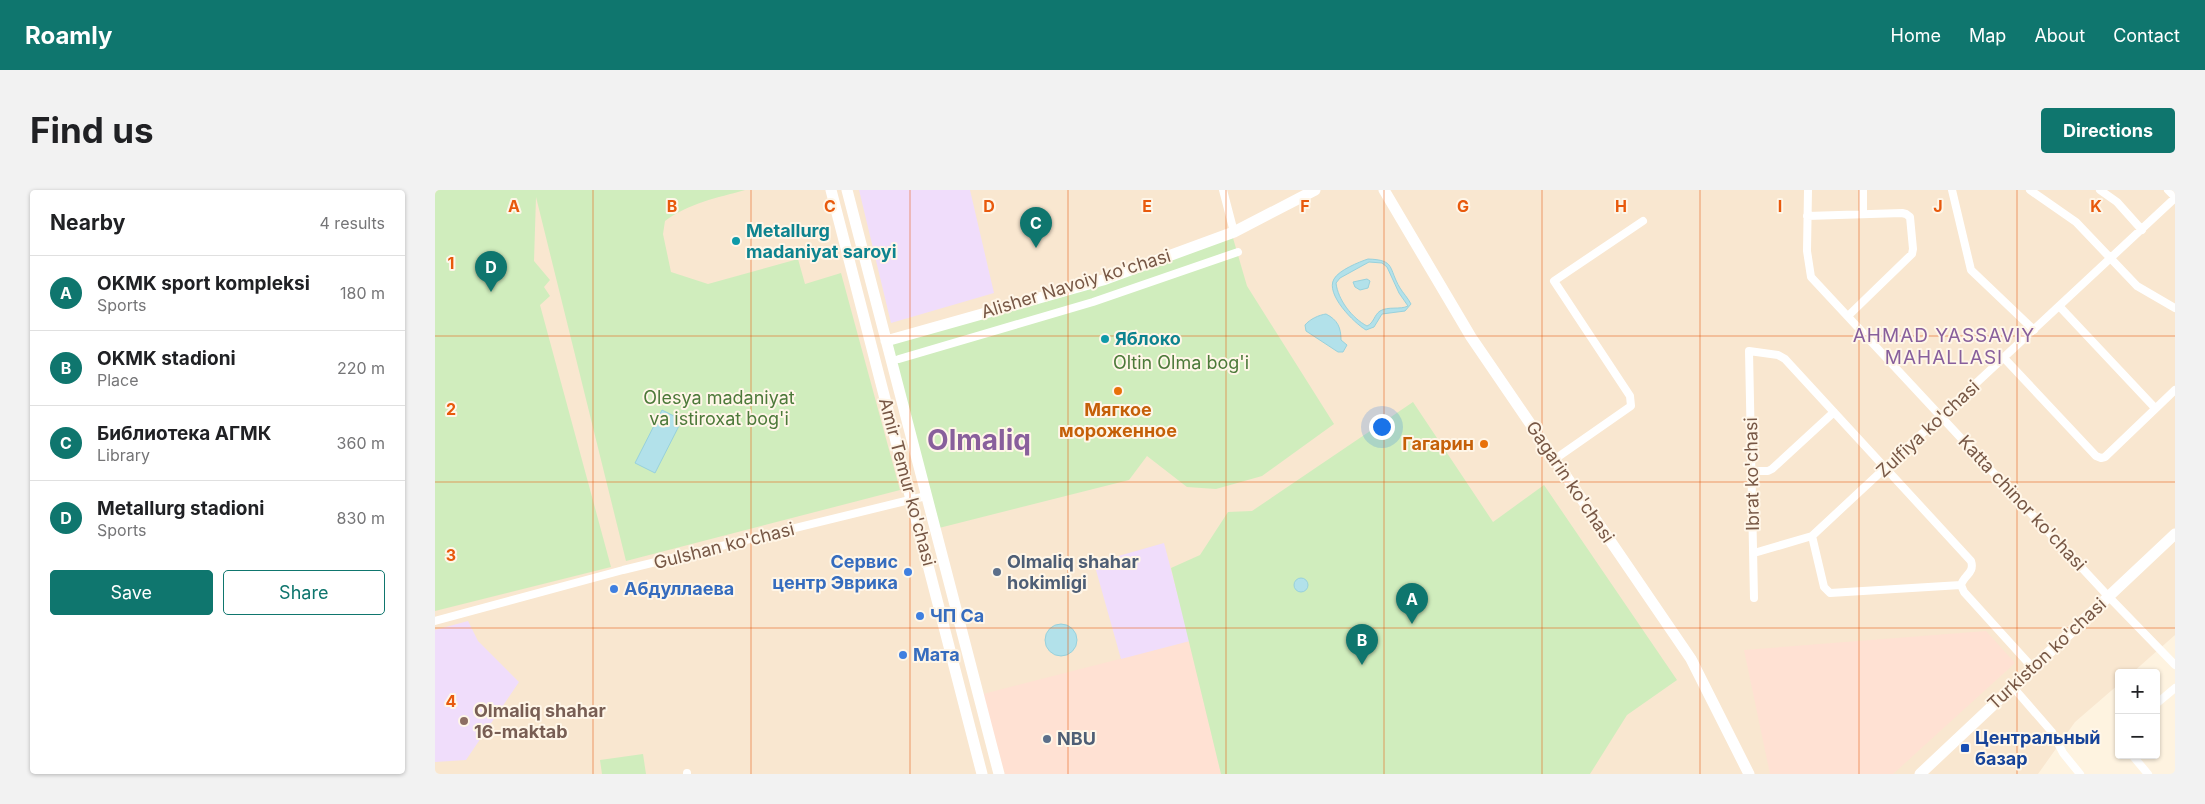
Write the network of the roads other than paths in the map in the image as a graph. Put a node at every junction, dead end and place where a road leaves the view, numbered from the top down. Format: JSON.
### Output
{"nodes":[{"id":1,"x":831,"y":190,"type":"edge"},
{"id":2,"x":847,"y":190,"type":"edge"},
{"id":3,"x":1223,"y":190,"type":"edge"},
{"id":4,"x":1315,"y":190,"type":"edge"},
{"id":5,"x":1808,"y":190,"type":"edge"},
{"id":6,"x":1863,"y":190,"type":"edge"},
{"id":7,"x":1953,"y":190,"type":"edge"},
{"id":8,"x":2030,"y":190,"type":"edge"},
{"id":9,"x":2100,"y":190,"type":"edge"},
{"id":10,"x":2168,"y":190,"type":"edge"},
{"id":11,"x":1386,"y":191,"type":"edge"},
{"id":12,"x":2175,"y":197,"type":"edge"},
{"id":13,"x":1863,"y":214,"type":"junction"},
{"id":14,"x":1807,"y":216,"type":"junction"},
{"id":15,"x":1643,"y":221,"type":"dead end"},
{"id":16,"x":2142,"y":230,"type":"junction"},
{"id":17,"x":1233,"y":232,"type":"junction"},
{"id":18,"x":1237,"y":252,"type":"dead end"},
{"id":19,"x":2112,"y":258,"type":"junction"},
{"id":20,"x":867,"y":267,"type":"junction"},
{"id":21,"x":852,"y":271,"type":"junction"},
{"id":22,"x":2059,"y":307,"type":"junction"},
{"id":23,"x":2175,"y":308,"type":"edge"},
{"id":24,"x":1848,"y":316,"type":"junction"},
{"id":25,"x":2035,"y":330,"type":"junction"},
{"id":26,"x":886,"y":341,"type":"junction"},
{"id":27,"x":899,"y":358,"type":"dead end"},
{"id":28,"x":2005,"y":358,"type":"junction"},
{"id":29,"x":2175,"y":390,"type":"edge"},
{"id":30,"x":2155,"y":408,"type":"junction"},
{"id":31,"x":1834,"y":412,"type":"junction"},
{"id":32,"x":1942,"y":416,"type":"junction"},
{"id":33,"x":1555,"y":459,"type":"junction"},
{"id":34,"x":1886,"y":467,"type":"junction"},
{"id":35,"x":1753,"y":471,"type":"junction"},
{"id":36,"x":926,"y":496,"type":"junction"},
{"id":37,"x":912,"y":500,"type":"junction"},
{"id":38,"x":2175,"y":534,"type":"edge"},
{"id":39,"x":1812,"y":536,"type":"junction"},
{"id":40,"x":1754,"y":553,"type":"junction"},
{"id":41,"x":1961,"y":585,"type":"junction"},
{"id":42,"x":2108,"y":596,"type":"junction"},
{"id":43,"x":1754,"y":598,"type":"dead end"},
{"id":44,"x":435,"y":621,"type":"edge"},
{"id":45,"x":2175,"y":665,"type":"edge"},
{"id":46,"x":2032,"y":667,"type":"junction"},
{"id":47,"x":2012,"y":686,"type":"junction"},
{"id":48,"x":2175,"y":688,"type":"edge"},
{"id":49,"x":2160,"y":701,"type":"edge"},
{"id":50,"x":2135,"y":759,"type":"edge"},
{"id":51,"x":982,"y":774,"type":"edge"},
{"id":52,"x":999,"y":774,"type":"edge"},
{"id":53,"x":1749,"y":774,"type":"edge"},
{"id":54,"x":1920,"y":774,"type":"edge"},
{"id":55,"x":2081,"y":774,"type":"edge"},
{"id":56,"x":2148,"y":774,"type":"edge"}],
"edges":[{"from":1,"to":21,"type":"main road","name":"Amir Temur ko'chasi"},
{"from":2,"to":20,"type":"main road","name":"Amir Temur ko'chasi"},
{"from":3,"to":17,"type":"street"},
{"from":4,"to":17,"type":"main road","name":"Alisher Navoiy ko'chasi"},
{"from":5,"to":14,"type":"street","name":"Katta chinor ko'chasi"},
{"from":6,"to":13,"type":"street"},
{"from":7,"to":25,"type":"street"},
{"from":8,"to":19,"type":"street"},
{"from":9,"to":16,"type":"street"},
{"from":10,"to":12,"type":"street"},
{"from":11,"to":33,"type":"main road","name":"Gagarin ko'chasi"},
{"from":12,"to":16,"type":"street","name":"Zulfiya ko'chasi"},
{"from":13,"to":14,"type":"street"},
{"from":13,"to":24,"type":"street"},
{"from":14,"to":24,"type":"street","name":"Katta chinor ko'chasi"},
{"from":15,"to":33,"type":"street"},
{"from":16,"to":19,"type":"street","name":"Zulfiya ko'chasi"},
{"from":17,"to":26,"type":"main road","name":"Alisher Navoiy ko'chasi"},
{"from":18,"to":27,"type":"street"},
{"from":19,"to":22,"type":"street","name":"Zulfiya ko'chasi"},
{"from":19,"to":23,"type":"street"},
{"from":20,"to":21,"type":"main road"},
{"from":20,"to":26,"type":"main road","name":"Amir Temur ko'chasi"},
{"from":21,"to":37,"type":"main road","name":"Amir Temur ko'chasi"},
{"from":22,"to":25,"type":"street","name":"Zulfiya ko'chasi"},
{"from":22,"to":30,"type":"street"},
{"from":24,"to":32,"type":"street","name":"Katta chinor ko'chasi"},
{"from":25,"to":28,"type":"street","name":"Zulfiya ko'chasi"},
{"from":26,"to":36,"type":"main road","name":"Amir Temur ko'chasi"},
{"from":28,"to":30,"type":"street"},
{"from":28,"to":32,"type":"street","name":"Zulfiya ko'chasi"},
{"from":29,"to":30,"type":"street"},
{"from":31,"to":34,"type":"street"},
{"from":31,"to":35,"type":"street"},
{"from":31,"to":35,"type":"street","name":"Ibrat ko'chasi"},
{"from":32,"to":34,"type":"street","name":"Zulfiya ko'chasi"},
{"from":32,"to":42,"type":"street","name":"Katta chinor ko'chasi"},
{"from":33,"to":53,"type":"main road","name":"Gagarin ko'chasi"},
{"from":34,"to":39,"type":"street","name":"Zulfiya ko'chasi"},
{"from":34,"to":41,"type":"street"},
{"from":35,"to":40,"type":"street","name":"Ibrat ko'chasi"},
{"from":36,"to":37,"type":"street","name":"Gulshan ko'chasi"},
{"from":36,"to":52,"type":"main road","name":"Amir Temur ko'chasi"},
{"from":37,"to":44,"type":"street","name":"Gulshan ko'chasi"},
{"from":37,"to":51,"type":"main road","name":"Amir Temur ko'chasi"},
{"from":38,"to":42,"type":"main road","name":"Turkiston ko'chasi"},
{"from":39,"to":40,"type":"street","name":"Zulfiya ko'chasi"},
{"from":39,"to":41,"type":"street"},
{"from":40,"to":43,"type":"street","name":"Ibrat ko'chasi"},
{"from":41,"to":46,"type":"street"},
{"from":42,"to":45,"type":"street","name":"Katta chinor ko'chasi"},
{"from":42,"to":46,"type":"main road","name":"Turkiston ko'chasi"},
{"from":46,"to":47,"type":"main road","name":"Turkiston ko'chasi"},
{"from":47,"to":54,"type":"main road","name":"Turkiston ko'chasi"},
{"from":47,"to":55,"type":"street"},
{"from":48,"to":49,"type":"street"},
{"from":50,"to":56,"type":"street"}]}
